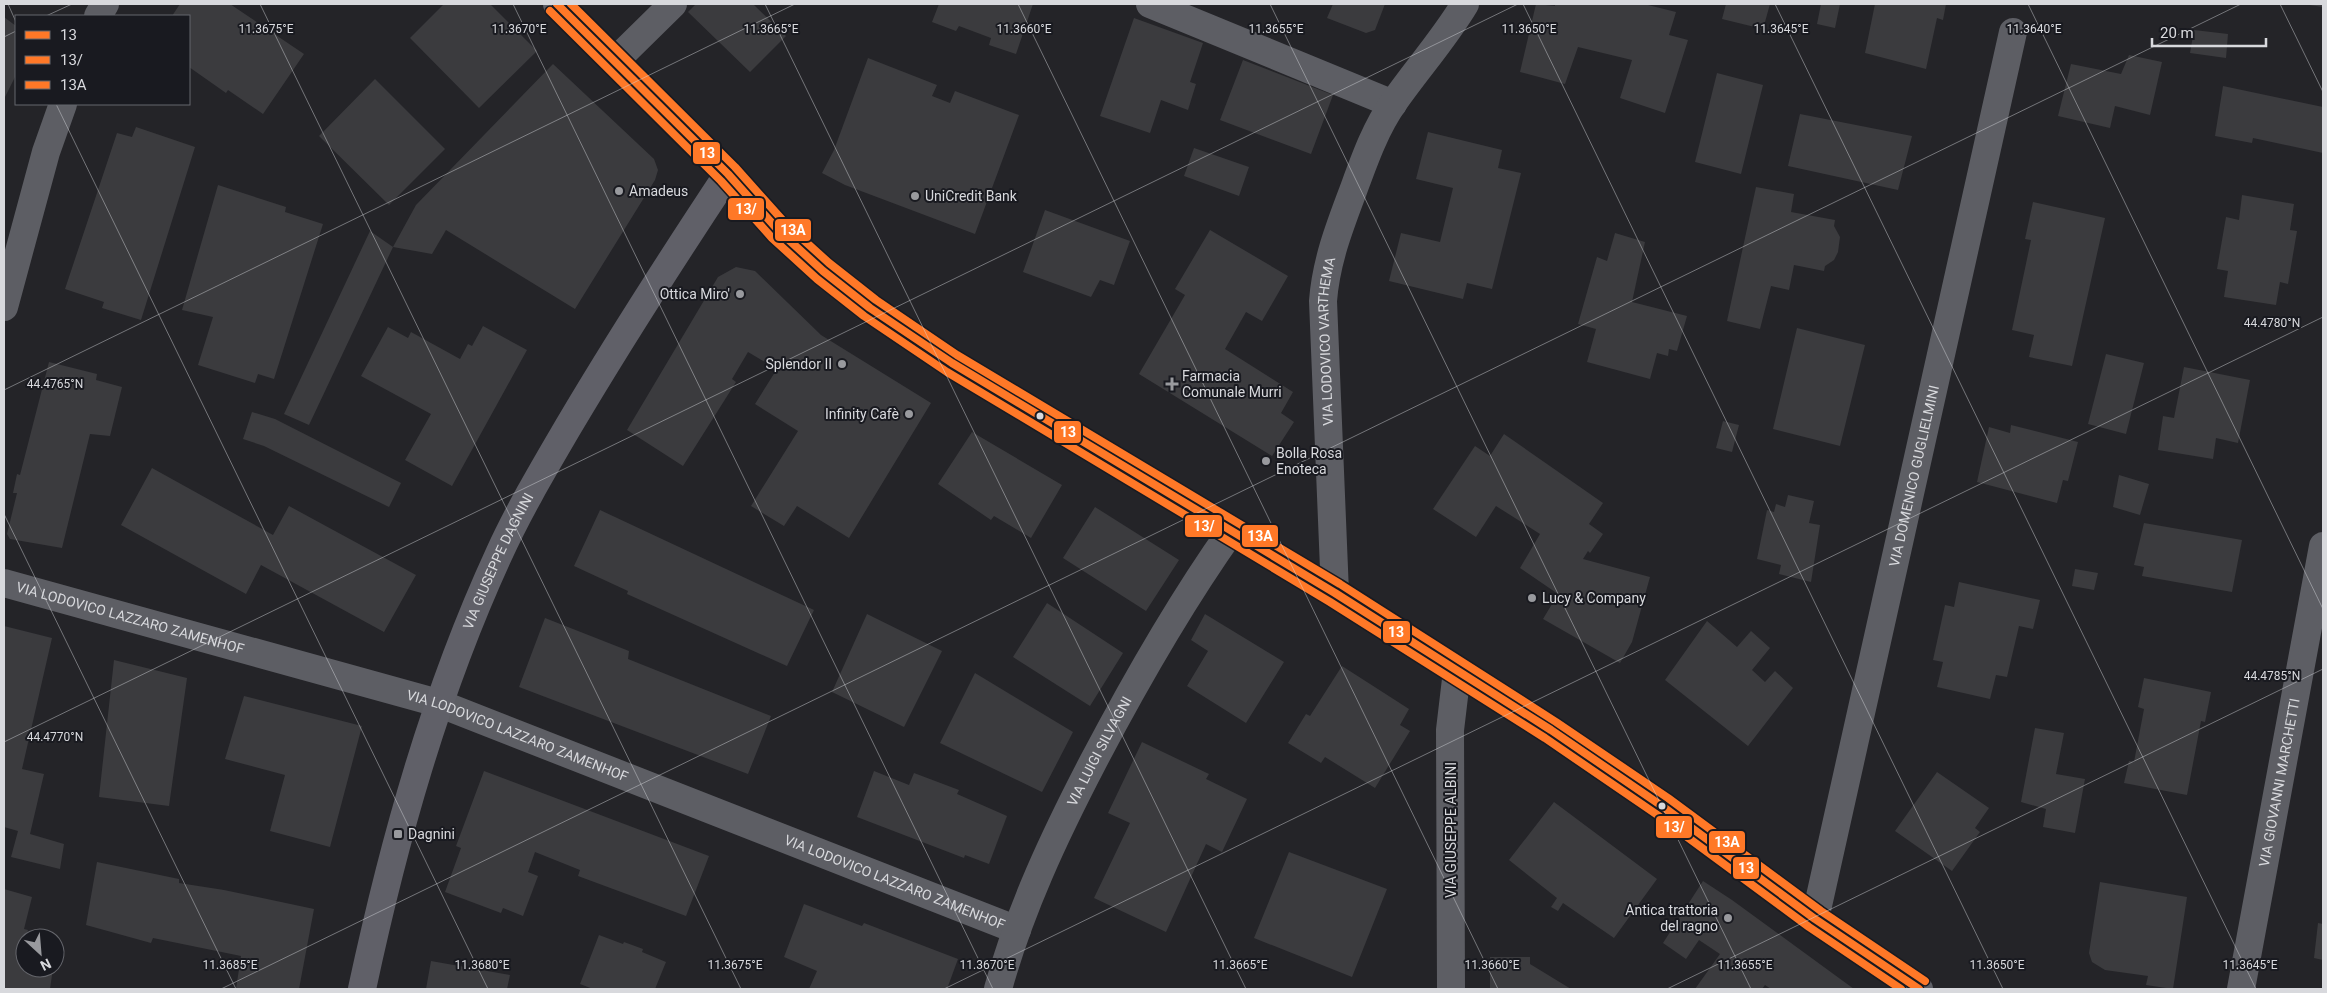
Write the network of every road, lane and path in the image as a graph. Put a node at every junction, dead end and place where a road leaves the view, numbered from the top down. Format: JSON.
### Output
{"nodes":[{"id":1,"x":557,"y":4,"type":"edge"},
{"id":2,"x":672,"y":4,"type":"edge"},
{"id":3,"x":1150,"y":4,"type":"edge"},
{"id":4,"x":1465,"y":4,"type":"edge"},
{"id":5,"x":2013,"y":32,"type":"dead end"},
{"id":6,"x":615,"y":61,"type":"junction"},
{"id":7,"x":1393,"y":104,"type":"junction"},
{"id":8,"x":62,"y":105,"type":"edge"},
{"id":9,"x":728,"y":174,"type":"junction"},
{"id":10,"x":4,"y":307,"type":"edge"},
{"id":11,"x":1232,"y":530,"type":"junction"},
{"id":12,"x":2323,"y":546,"type":"edge"},
{"id":13,"x":4,"y":583,"type":"edge"},
{"id":14,"x":1335,"y":593,"type":"junction"},
{"id":15,"x":1457,"y":671,"type":"junction"},
{"id":16,"x":438,"y":703,"type":"junction"},
{"id":17,"x":1815,"y":919,"type":"junction"},
{"id":18,"x":1017,"y":930,"type":"junction"},
{"id":19,"x":362,"y":989,"type":"edge"},
{"id":20,"x":998,"y":989,"type":"edge"},
{"id":21,"x":1451,"y":989,"type":"edge"},
{"id":22,"x":1919,"y":989,"type":"edge"},
{"id":23,"x":2242,"y":989,"type":"edge"}],
"edges":[{"from":1,"to":6,"type":"main road"},
{"from":2,"to":6,"type":"street"},
{"from":3,"to":7,"type":"street"},
{"from":4,"to":7,"type":"street","name":"VIA LODOVICO VARTHEMA"},
{"from":5,"to":17,"type":"street","name":"VIA DOMENICO GUGLIELMINI"},
{"from":6,"to":9,"type":"main road"},
{"from":7,"to":14,"type":"street","name":"VIA LODOVICO VARTHEMA"},
{"from":8,"to":10,"type":"street"},
{"from":9,"to":11,"type":"main road"},
{"from":9,"to":16,"type":"street","name":"VIA GIUSEPPE DAGNINI"},
{"from":11,"to":14,"type":"main road"},
{"from":11,"to":18,"type":"street","name":"VIA LUIGI SILVAGNI"},
{"from":12,"to":23,"type":"street","name":"VIA GIOVANNI MARCHETTI"},
{"from":13,"to":16,"type":"street","name":"VIA LODOVICO LAZZARO ZAMENHOF"},
{"from":14,"to":15,"type":"main road"},
{"from":15,"to":17,"type":"main road"},
{"from":15,"to":21,"type":"street","name":"VIA GIUSEPPE ALBINI"},
{"from":16,"to":18,"type":"street","name":"VIA LODOVICO LAZZARO ZAMENHOF"},
{"from":16,"to":19,"type":"street","name":"VIA GIUSEPPE DAGNINI"},
{"from":17,"to":22,"type":"main road"},
{"from":18,"to":20,"type":"street","name":"VIA LUIGI SILVAGNI"}]}
